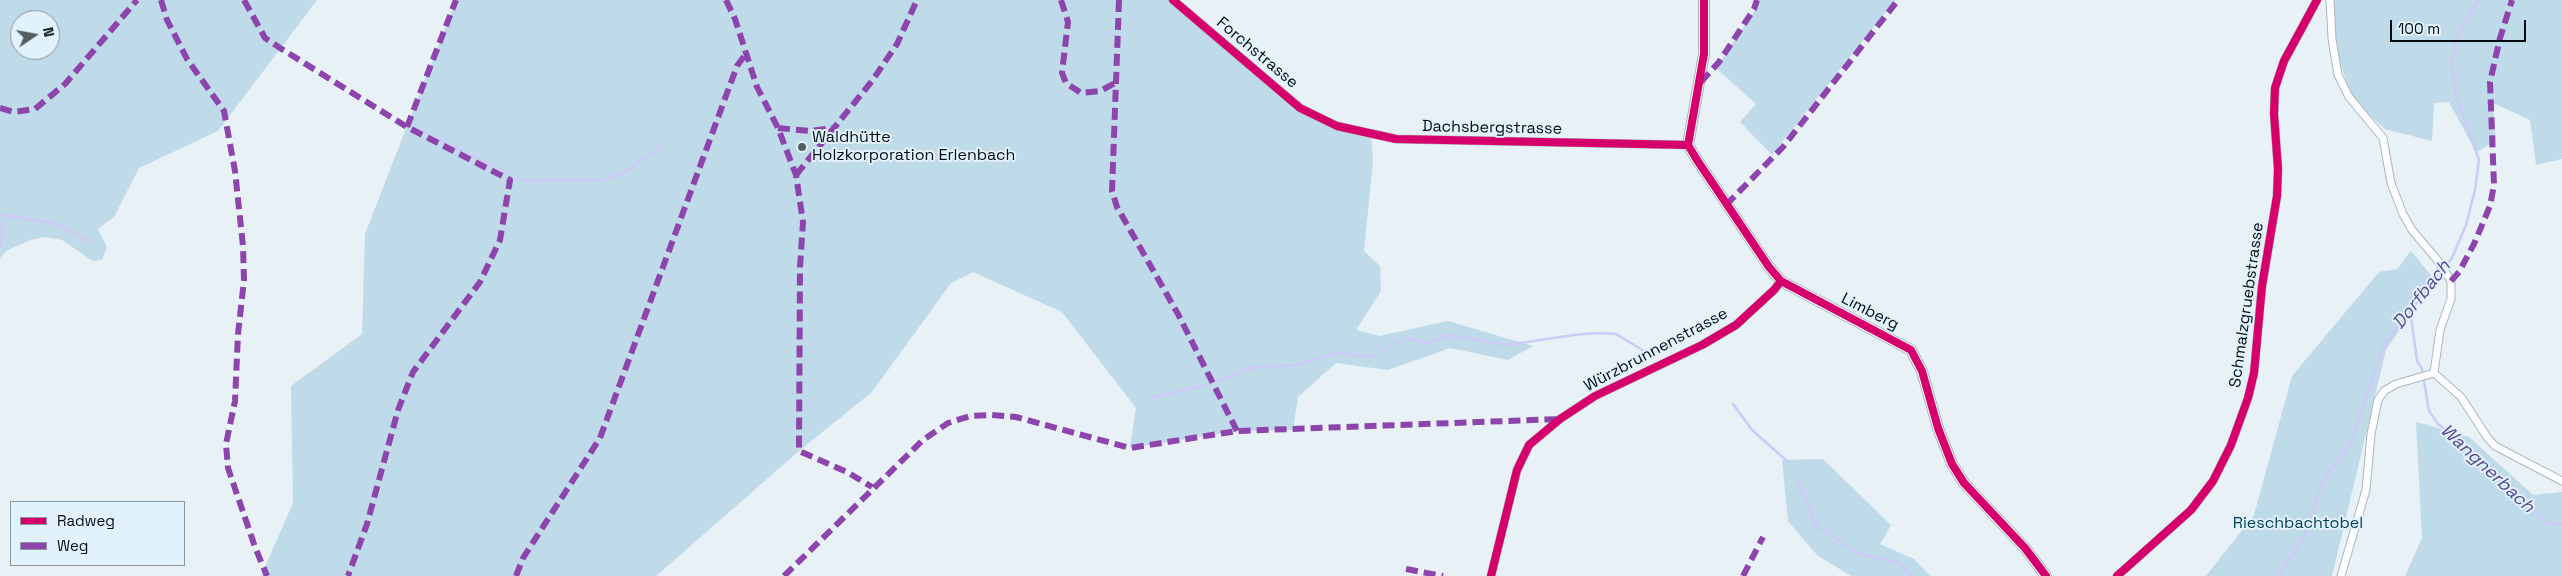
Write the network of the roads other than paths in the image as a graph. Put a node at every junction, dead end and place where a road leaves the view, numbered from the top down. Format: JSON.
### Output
{"nodes":[{"id":1,"x":1173,"y":0,"type":"edge"},
{"id":2,"x":1704,"y":0,"type":"edge"},
{"id":3,"x":2317,"y":0,"type":"edge"},
{"id":4,"x":2330,"y":0,"type":"edge"},
{"id":5,"x":1300,"y":108,"type":"joint"},
{"id":6,"x":1688,"y":145,"type":"junction"},
{"id":7,"x":1781,"y":281,"type":"junction"},
{"id":8,"x":2434,"y":374,"type":"junction"},
{"id":9,"x":2562,"y":481,"type":"edge"},
{"id":10,"x":1491,"y":576,"type":"edge"},
{"id":11,"x":2046,"y":576,"type":"edge"},
{"id":12,"x":2117,"y":576,"type":"edge"},
{"id":13,"x":2341,"y":576,"type":"edge"}],
"edges":[{"from":1,"to":5,"type":"street","name":"Forchstrasse"},
{"from":2,"to":6,"type":"street"},
{"from":3,"to":12,"type":"street","name":"Schmalzgruebstrasse"},
{"from":4,"to":8,"type":"street"},
{"from":5,"to":6,"type":"street","name":"Dachsbergstrasse"},
{"from":6,"to":7,"type":"street","name":"Limberg"},
{"from":7,"to":10,"type":"street","name":"Würzbrunnenstrasse"},
{"from":7,"to":11,"type":"street","name":"Limberg"},
{"from":8,"to":9,"type":"street"},
{"from":8,"to":13,"type":"street"}]}
